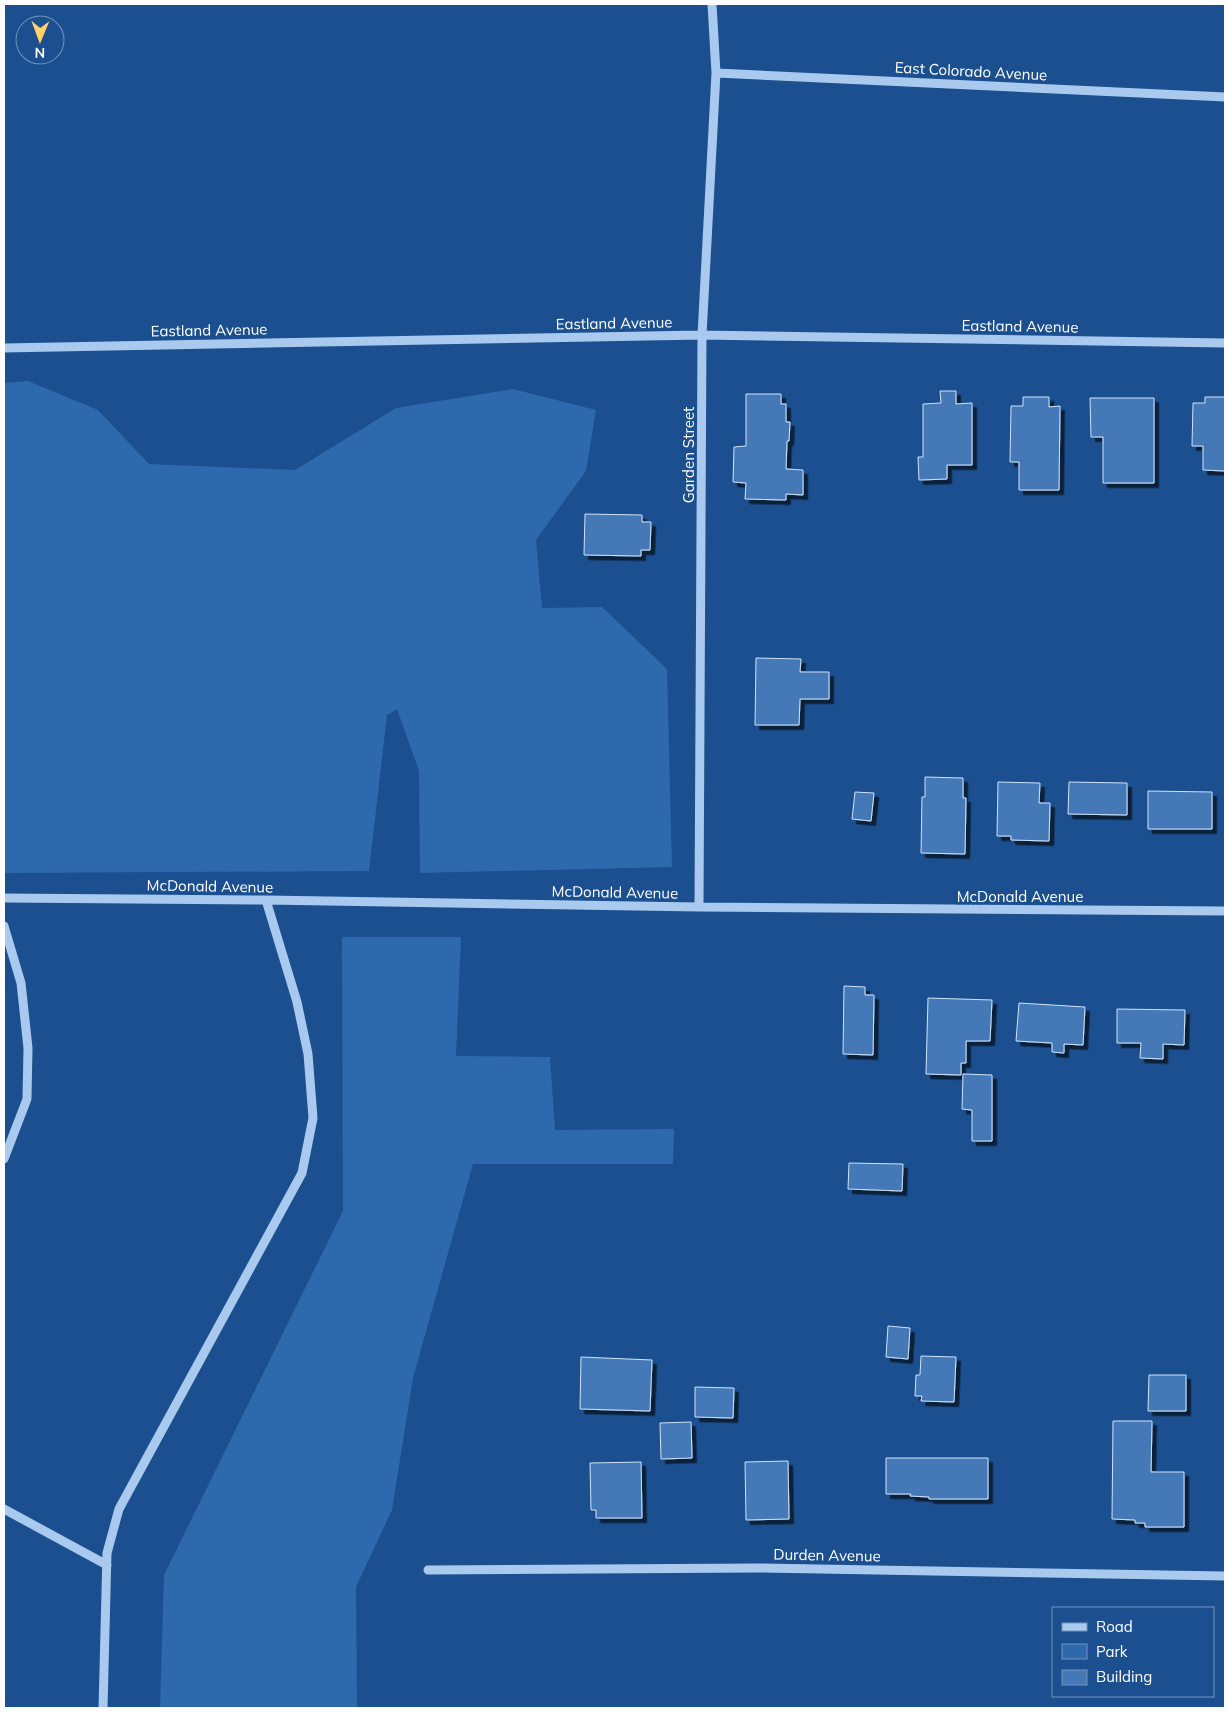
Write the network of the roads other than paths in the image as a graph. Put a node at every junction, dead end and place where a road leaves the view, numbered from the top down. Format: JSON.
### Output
{"nodes":[{"id":1,"x":712,"y":4,"type":"edge"},
{"id":2,"x":716,"y":73,"type":"junction"},
{"id":3,"x":1225,"y":98,"type":"edge"},
{"id":4,"x":702,"y":336,"type":"junction"},
{"id":5,"x":1225,"y":343,"type":"edge"},
{"id":6,"x":4,"y":348,"type":"edge"},
{"id":7,"x":4,"y":898,"type":"edge"},
{"id":8,"x":266,"y":900,"type":"junction"},
{"id":9,"x":699,"y":907,"type":"junction"},
{"id":10,"x":1225,"y":911,"type":"edge"},
{"id":11,"x":4,"y":926,"type":"edge"},
{"id":12,"x":4,"y":1159,"type":"edge"},
{"id":13,"x":4,"y":1509,"type":"edge"},
{"id":14,"x":107,"y":1564,"type":"junction"},
{"id":15,"x":428,"y":1570,"type":"dead end"},
{"id":16,"x":1225,"y":1576,"type":"edge"},
{"id":17,"x":103,"y":1708,"type":"edge"}],
"edges":[{"from":1,"to":2,"type":"street","name":"Garden Street"},
{"from":2,"to":3,"type":"street","name":"East Colorado Avenue"},
{"from":2,"to":4,"type":"street","name":"Garden Street"},
{"from":4,"to":5,"type":"street","name":"Eastland Avenue"},
{"from":4,"to":6,"type":"street","name":"Eastland Avenue"},
{"from":4,"to":9,"type":"street","name":"Garden Street"},
{"from":7,"to":8,"type":"street","name":"McDonald Avenue"},
{"from":8,"to":9,"type":"street","name":"McDonald Avenue"},
{"from":8,"to":14,"type":"street"},
{"from":9,"to":10,"type":"street","name":"McDonald Avenue"},
{"from":11,"to":12,"type":"street"},
{"from":13,"to":14,"type":"street"},
{"from":14,"to":17,"type":"street"},
{"from":15,"to":16,"type":"street","name":"Durden Avenue"}]}
